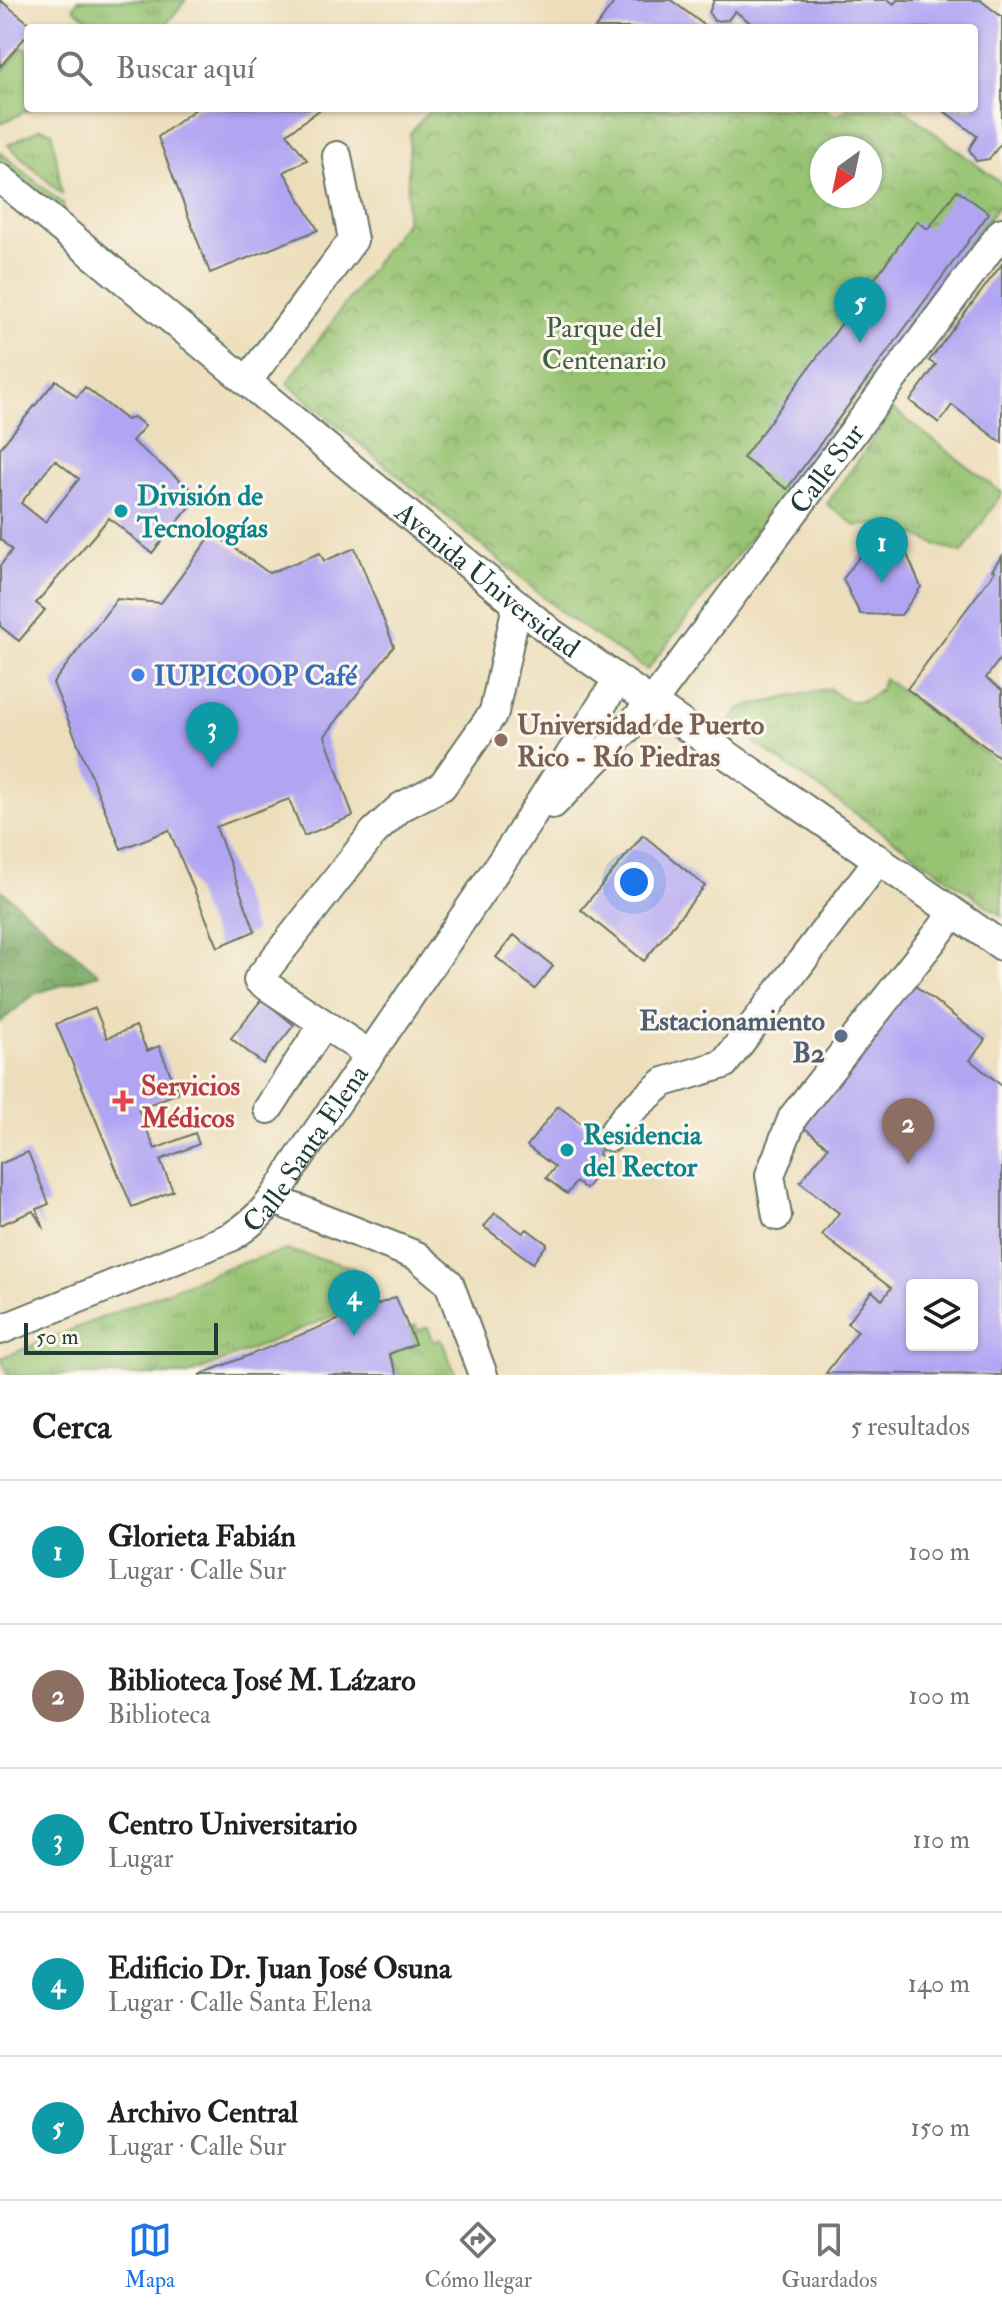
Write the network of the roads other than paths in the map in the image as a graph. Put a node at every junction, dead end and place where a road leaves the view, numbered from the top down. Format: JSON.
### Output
{"nodes":[{"id":1,"x":337,"y":156,"type":"dead end"},
{"id":2,"x":0,"y":178,"type":"edge"},
{"id":3,"x":1002,"y":232,"type":"edge"},
{"id":4,"x":248,"y":380,"type":"junction"},
{"id":5,"x":517,"y":605,"type":"junction"},
{"id":6,"x":617,"y":681,"type":"junction"},
{"id":7,"x":651,"y":704,"type":"junction"},
{"id":8,"x":513,"y":845,"type":"junction"},
{"id":9,"x":879,"y":859,"type":"junction"},
{"id":10,"x":954,"y":913,"type":"junction"},
{"id":11,"x":1002,"y":946,"type":"edge"},
{"id":12,"x":323,"y":1025,"type":"junction"},
{"id":13,"x":369,"y":1054,"type":"junction"},
{"id":14,"x":268,"y":1109,"type":"dead end"},
{"id":15,"x":610,"y":1137,"type":"dead end"},
{"id":16,"x":275,"y":1200,"type":"junction"},
{"id":17,"x":777,"y":1216,"type":"dead end"},
{"id":18,"x":0,"y":1330,"type":"edge"},
{"id":19,"x":483,"y":1375,"type":"edge"}],
"edges":[{"from":1,"to":4,"type":"street"},
{"from":2,"to":4,"type":"street","name":"Avenida Universidad"},
{"from":3,"to":7,"type":"street","name":"Calle Sur"},
{"from":4,"to":5,"type":"street","name":"Avenida Universidad"},
{"from":5,"to":6,"type":"street","name":"Avenida Universidad"},
{"from":5,"to":12,"type":"street"},
{"from":6,"to":7,"type":"street","name":"Avenida Universidad"},
{"from":6,"to":8,"type":"street","name":"Calle Santa Elena"},
{"from":7,"to":8,"type":"street","name":"Calle Santa Elena"},
{"from":7,"to":9,"type":"street","name":"Avenida Universidad"},
{"from":8,"to":13,"type":"street","name":"Calle Santa Elena"},
{"from":9,"to":10,"type":"street","name":"Avenida Universidad"},
{"from":9,"to":15,"type":"street"},
{"from":10,"to":11,"type":"street","name":"Avenida Universidad"},
{"from":10,"to":17,"type":"street"},
{"from":12,"to":13,"type":"street"},
{"from":12,"to":14,"type":"street"},
{"from":13,"to":16,"type":"street","name":"Calle Santa Elena"},
{"from":16,"to":18,"type":"street","name":"Calle Santa Elena"},
{"from":16,"to":19,"type":"street"}]}
